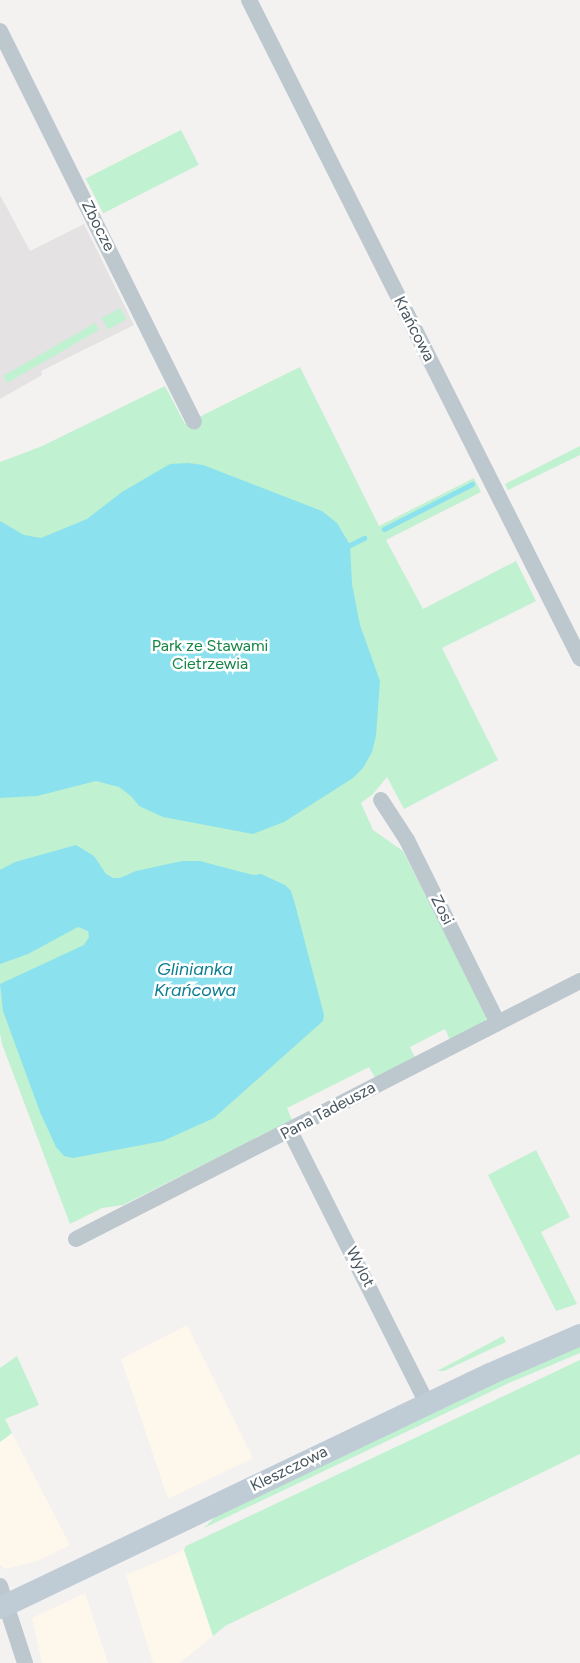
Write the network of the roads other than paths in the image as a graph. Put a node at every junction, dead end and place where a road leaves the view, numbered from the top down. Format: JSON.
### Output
{"nodes":[{"id":1,"x":249,"y":0,"type":"edge"},
{"id":2,"x":0,"y":31,"type":"edge"},
{"id":3,"x":194,"y":421,"type":"dead end"},
{"id":4,"x":580,"y":658,"type":"edge"},
{"id":5,"x":381,"y":800,"type":"dead end"},
{"id":6,"x":580,"y":981,"type":"edge"},
{"id":7,"x":498,"y":1023,"type":"junction"},
{"id":8,"x":290,"y":1131,"type":"junction"},
{"id":9,"x":76,"y":1239,"type":"dead end"},
{"id":10,"x":580,"y":1335,"type":"edge"},
{"id":11,"x":427,"y":1403,"type":"junction"},
{"id":12,"x":2,"y":1600,"type":"edge"},
{"id":13,"x":25,"y":1663,"type":"edge"}],
"edges":[{"from":1,"to":4,"type":"street","name":"Krańcowa"},
{"from":2,"to":3,"type":"street","name":"Zbocze"},
{"from":5,"to":7,"type":"street","name":"Zosi"},
{"from":6,"to":7,"type":"street","name":"Pana Tadeusza"},
{"from":7,"to":8,"type":"street","name":"Pana Tadeusza"},
{"from":8,"to":9,"type":"street","name":"Pana Tadeusza"},
{"from":8,"to":11,"type":"street","name":"Wylot"},
{"from":10,"to":11,"type":"main road","name":"Kleszczowa"},
{"from":11,"to":12,"type":"main road","name":"Kleszczowa"},
{"from":12,"to":13,"type":"street"}]}
